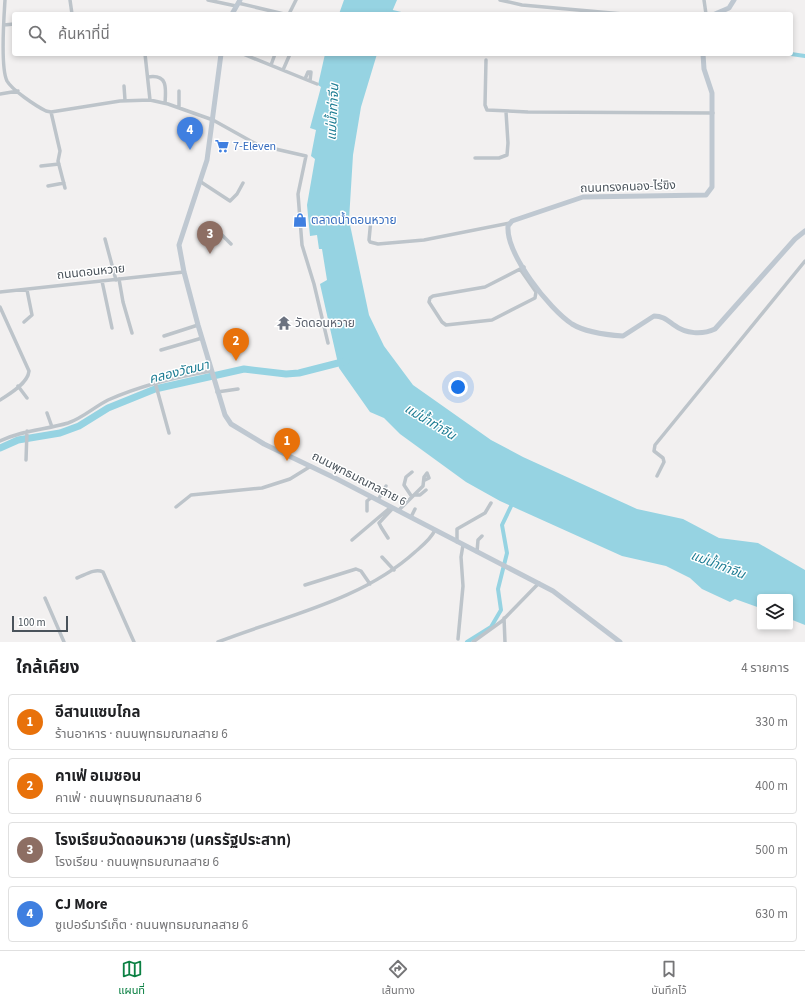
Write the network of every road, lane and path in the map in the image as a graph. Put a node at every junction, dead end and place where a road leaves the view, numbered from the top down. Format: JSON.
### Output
{"nodes":[{"id":1,"x":5,"y":0,"type":"edge"},
{"id":2,"x":70,"y":0,"type":"edge"},
{"id":3,"x":208,"y":0,"type":"edge"},
{"id":4,"x":296,"y":0,"type":"edge"},
{"id":5,"x":500,"y":0,"type":"edge"},
{"id":6,"x":704,"y":0,"type":"edge"},
{"id":7,"x":734,"y":0,"type":"edge"},
{"id":8,"x":238,"y":3,"type":"edge"},
{"id":9,"x":72,"y":12,"type":"edge"},
{"id":10,"x":276,"y":12,"type":"edge"},
{"id":11,"x":290,"y":12,"type":"edge"},
{"id":12,"x":601,"y":12,"type":"edge"},
{"id":13,"x":706,"y":12,"type":"edge"},
{"id":14,"x":720,"y":12,"type":"edge"},
{"id":15,"x":12,"y":24,"type":"edge"},
{"id":16,"x":4,"y":25,"type":"junction"},
{"id":17,"x":145,"y":56,"type":"edge"},
{"id":18,"x":221,"y":56,"type":"edge"},
{"id":19,"x":248,"y":56,"type":"edge"},
{"id":20,"x":274,"y":56,"type":"edge"},
{"id":21,"x":289,"y":56,"type":"edge"},
{"id":22,"x":703,"y":56,"type":"edge"},
{"id":23,"x":486,"y":60,"type":"dead end"},
{"id":24,"x":271,"y":65,"type":"junction"},
{"id":25,"x":283,"y":70,"type":"junction"},
{"id":26,"x":148,"y":77,"type":"junction"},
{"id":27,"x":305,"y":79,"type":"junction"},
{"id":28,"x":310,"y":81,"type":"junction"},
{"id":29,"x":317,"y":84,"type":"dead end"},
{"id":30,"x":124,"y":86,"type":"dead end"},
{"id":31,"x":18,"y":91,"type":"junction"},
{"id":32,"x":179,"y":91,"type":"dead end"},
{"id":33,"x":0,"y":94,"type":"edge"},
{"id":34,"x":125,"y":100,"type":"junction"},
{"id":35,"x":150,"y":100,"type":"junction"},
{"id":36,"x":165,"y":103,"type":"junction"},
{"id":37,"x":178,"y":108,"type":"junction"},
{"id":38,"x":51,"y":112,"type":"junction"},
{"id":39,"x":506,"y":112,"type":"junction"},
{"id":40,"x":713,"y":113,"type":"junction"},
{"id":41,"x":213,"y":120,"type":"junction"},
{"id":42,"x":475,"y":158,"type":"dead end"},
{"id":43,"x":59,"y":164,"type":"junction"},
{"id":44,"x":41,"y":166,"type":"dead end"},
{"id":45,"x":201,"y":182,"type":"junction"},
{"id":46,"x":64,"y":183,"type":"junction"},
{"id":47,"x":243,"y":183,"type":"dead end"},
{"id":48,"x":48,"y":186,"type":"dead end"},
{"id":49,"x":65,"y":188,"type":"dead end"},
{"id":50,"x":370,"y":219,"type":"dead end"},
{"id":51,"x":510,"y":223,"type":"junction"},
{"id":52,"x":205,"y":226,"type":"dead end"},
{"id":53,"x":805,"y":231,"type":"edge"},
{"id":54,"x":105,"y":239,"type":"dead end"},
{"id":55,"x":230,"y":244,"type":"dead end"},
{"id":56,"x":805,"y":261,"type":"edge"},
{"id":57,"x":522,"y":268,"type":"junction"},
{"id":58,"x":184,"y":272,"type":"junction"},
{"id":59,"x":117,"y":280,"type":"junction"},
{"id":60,"x":102,"y":281,"type":"junction"},
{"id":61,"x":27,"y":290,"type":"junction"},
{"id":62,"x":0,"y":292,"type":"edge"},
{"id":63,"x":0,"y":307,"type":"edge"},
{"id":64,"x":24,"y":322,"type":"dead end"},
{"id":65,"x":198,"y":325,"type":"junction"},
{"id":66,"x":112,"y":328,"type":"dead end"},
{"id":67,"x":132,"y":333,"type":"dead end"},
{"id":68,"x":164,"y":336,"type":"dead end"},
{"id":69,"x":202,"y":338,"type":"junction"},
{"id":70,"x":328,"y":343,"type":"dead end"},
{"id":71,"x":161,"y":350,"type":"dead end"},
{"id":72,"x":212,"y":374,"type":"junction"},
{"id":73,"x":155,"y":382,"type":"junction"},
{"id":74,"x":18,"y":386,"type":"junction"},
{"id":75,"x":238,"y":389,"type":"dead end"},
{"id":76,"x":217,"y":392,"type":"junction"},
{"id":77,"x":28,"y":398,"type":"dead end"},
{"id":78,"x":0,"y":400,"type":"edge"},
{"id":79,"x":47,"y":413,"type":"dead end"},
{"id":80,"x":52,"y":427,"type":"junction"},
{"id":81,"x":27,"y":432,"type":"junction"},
{"id":82,"x":169,"y":432,"type":"dead end"},
{"id":83,"x":0,"y":441,"type":"edge"},
{"id":84,"x":26,"y":460,"type":"dead end"},
{"id":85,"x":311,"y":466,"type":"junction"},
{"id":86,"x":412,"y":472,"type":"dead end"},
{"id":87,"x":657,"y":476,"type":"dead end"},
{"id":88,"x":425,"y":480,"type":"dead end"},
{"id":89,"x":386,"y":486,"type":"dead end"},
{"id":90,"x":426,"y":490,"type":"dead end"},
{"id":91,"x":413,"y":496,"type":"junction"},
{"id":92,"x":372,"y":497,"type":"junction"},
{"id":93,"x":378,"y":500,"type":"junction"},
{"id":94,"x":491,"y":503,"type":"dead end"},
{"id":95,"x":176,"y":507,"type":"dead end"},
{"id":96,"x":394,"y":509,"type":"junction"},
{"id":97,"x":415,"y":509,"type":"dead end"},
{"id":98,"x":367,"y":511,"type":"dead end"},
{"id":99,"x":411,"y":517,"type":"junction"},
{"id":100,"x":435,"y":530,"type":"junction"},
{"id":101,"x":482,"y":536,"type":"dead end"},
{"id":102,"x":388,"y":538,"type":"dead end"},
{"id":103,"x":352,"y":540,"type":"dead end"},
{"id":104,"x":457,"y":542,"type":"junction"},
{"id":105,"x":463,"y":545,"type":"junction"},
{"id":106,"x":477,"y":552,"type":"junction"},
{"id":107,"x":382,"y":557,"type":"dead end"},
{"id":108,"x":394,"y":570,"type":"junction"},
{"id":109,"x":77,"y":578,"type":"dead end"},
{"id":110,"x":539,"y":583,"type":"junction"},
{"id":111,"x":370,"y":584,"type":"junction"},
{"id":112,"x":305,"y":585,"type":"dead end"},
{"id":113,"x":44,"y":598,"type":"dead end"},
{"id":114,"x":504,"y":618,"type":"junction"},
{"id":115,"x":458,"y":639,"type":"dead end"},
{"id":116,"x":64,"y":642,"type":"edge"},
{"id":117,"x":134,"y":642,"type":"edge"},
{"id":118,"x":218,"y":642,"type":"edge"},
{"id":119,"x":473,"y":642,"type":"edge"},
{"id":120,"x":505,"y":642,"type":"edge"},
{"id":121,"x":620,"y":642,"type":"edge"}],
"edges":[{"from":1,"to":16,"type":"street"},
{"from":2,"to":9,"type":"street"},
{"from":3,"to":8,"type":"street"},
{"from":4,"to":11,"type":"street"},
{"from":5,"to":12,"type":"street"},
{"from":6,"to":13,"type":"street"},
{"from":7,"to":14,"type":"main road"},
{"from":8,"to":10,"type":"street"},
{"from":15,"to":16,"type":"street"},
{"from":16,"to":31,"type":"street"},
{"from":17,"to":26,"type":"street"},
{"from":18,"to":41,"type":"main road","name":"ถนนพุทธมณฑลสาย 6"},
{"from":19,"to":24,"type":"street"},
{"from":20,"to":24,"type":"street"},
{"from":21,"to":25,"type":"street"},
{"from":22,"to":40,"type":"main road","name":"ถนนทรงคนอง-ไร่ขิง"},
{"from":23,"to":39,"type":"street"},
{"from":24,"to":25,"type":"street"},
{"from":25,"to":27,"type":"street"},
{"from":26,"to":35,"type":"street"},
{"from":26,"to":36,"type":"street"},
{"from":27,"to":28,"type":"street"},
{"from":27,"to":28,"type":"street"},
{"from":28,"to":29,"type":"street"},
{"from":30,"to":34,"type":"street"},
{"from":31,"to":33,"type":"street"},
{"from":31,"to":38,"type":"street"},
{"from":32,"to":37,"type":"street"},
{"from":34,"to":35,"type":"street"},
{"from":34,"to":38,"type":"street"},
{"from":35,"to":36,"type":"street"},
{"from":36,"to":37,"type":"street"},
{"from":37,"to":41,"type":"street"},
{"from":38,"to":43,"type":"street"},
{"from":39,"to":40,"type":"street"},
{"from":39,"to":42,"type":"street"},
{"from":40,"to":51,"type":"main road","name":"ถนนทรงคนอง-ไร่ขิง"},
{"from":41,"to":45,"type":"main road","name":"ถนนพุทธมณฑลสาย 6"},
{"from":41,"to":70,"type":"street"},
{"from":43,"to":44,"type":"street"},
{"from":43,"to":46,"type":"street"},
{"from":45,"to":47,"type":"street"},
{"from":45,"to":58,"type":"main road","name":"ถนนพุทธมณฑลสาย 6"},
{"from":46,"to":48,"type":"street"},
{"from":46,"to":49,"type":"street"},
{"from":50,"to":51,"type":"street"},
{"from":51,"to":57,"type":"main road"},
{"from":52,"to":55,"type":"street"},
{"from":53,"to":57,"type":"main road"},
{"from":54,"to":59,"type":"street"},
{"from":56,"to":87,"type":"street"},
{"from":57,"to":57,"type":"street"},
{"from":58,"to":59,"type":"street","name":"ถนนดอนหวาย"},
{"from":58,"to":65,"type":"main road","name":"ถนนพุทธมณฑลสาย 6"},
{"from":59,"to":60,"type":"street","name":"ถนนดอนหวาย"},
{"from":59,"to":67,"type":"street"},
{"from":60,"to":61,"type":"street","name":"ถนนดอนหวาย"},
{"from":60,"to":66,"type":"street"},
{"from":61,"to":62,"type":"street","name":"ถนนดอนหวาย"},
{"from":61,"to":64,"type":"street"},
{"from":63,"to":74,"type":"street"},
{"from":65,"to":68,"type":"street"},
{"from":65,"to":69,"type":"main road","name":"ถนนพุทธมณฑลสาย 6"},
{"from":69,"to":71,"type":"street"},
{"from":69,"to":72,"type":"main road","name":"ถนนพุทธมณฑลสาย 6"},
{"from":72,"to":73,"type":"street"},
{"from":72,"to":76,"type":"main road","name":"ถนนพุทธมณฑลสาย 6"},
{"from":73,"to":80,"type":"street"},
{"from":73,"to":82,"type":"street"},
{"from":74,"to":77,"type":"street"},
{"from":74,"to":78,"type":"street"},
{"from":75,"to":76,"type":"street"},
{"from":76,"to":85,"type":"main road","name":"ถนนพุทธมณฑลสาย 6"},
{"from":79,"to":80,"type":"street"},
{"from":80,"to":81,"type":"street"},
{"from":81,"to":83,"type":"street"},
{"from":81,"to":84,"type":"street"},
{"from":85,"to":92,"type":"main road","name":"ถนนพุทธมณฑลสาย 6"},
{"from":85,"to":95,"type":"street"},
{"from":86,"to":91,"type":"street"},
{"from":88,"to":91,"type":"street"},
{"from":89,"to":93,"type":"street"},
{"from":90,"to":91,"type":"street"},
{"from":91,"to":96,"type":"street"},
{"from":92,"to":93,"type":"main road","name":"ถนนพุทธมณฑลสาย 6"},
{"from":92,"to":98,"type":"street"},
{"from":93,"to":96,"type":"main road","name":"ถนนพุทธมณฑลสาย 6"},
{"from":94,"to":104,"type":"street"},
{"from":96,"to":99,"type":"main road","name":"ถนนพุทธมณฑลสาย 6"},
{"from":96,"to":102,"type":"street"},
{"from":96,"to":103,"type":"street"},
{"from":97,"to":99,"type":"street"},
{"from":99,"to":100,"type":"main road","name":"ถนนพุทธมณฑลสาย 6"},
{"from":100,"to":104,"type":"main road","name":"ถนนพุทธมณฑลสาย 6"},
{"from":100,"to":108,"type":"street"},
{"from":101,"to":106,"type":"street"},
{"from":104,"to":105,"type":"main road","name":"ถนนพุทธมณฑลสาย 6"},
{"from":105,"to":106,"type":"main road","name":"ถนนพุทธมณฑลสาย 6"},
{"from":105,"to":115,"type":"street"},
{"from":106,"to":110,"type":"main road","name":"ถนนพุทธมณฑลสาย 6"},
{"from":107,"to":108,"type":"street"},
{"from":108,"to":111,"type":"street"},
{"from":109,"to":117,"type":"street"},
{"from":110,"to":114,"type":"street"},
{"from":110,"to":121,"type":"main road","name":"ถนนพุทธมณฑลสาย 6"},
{"from":111,"to":112,"type":"street"},
{"from":111,"to":118,"type":"street"},
{"from":113,"to":116,"type":"street"},
{"from":114,"to":119,"type":"street"},
{"from":114,"to":120,"type":"street"}]}
